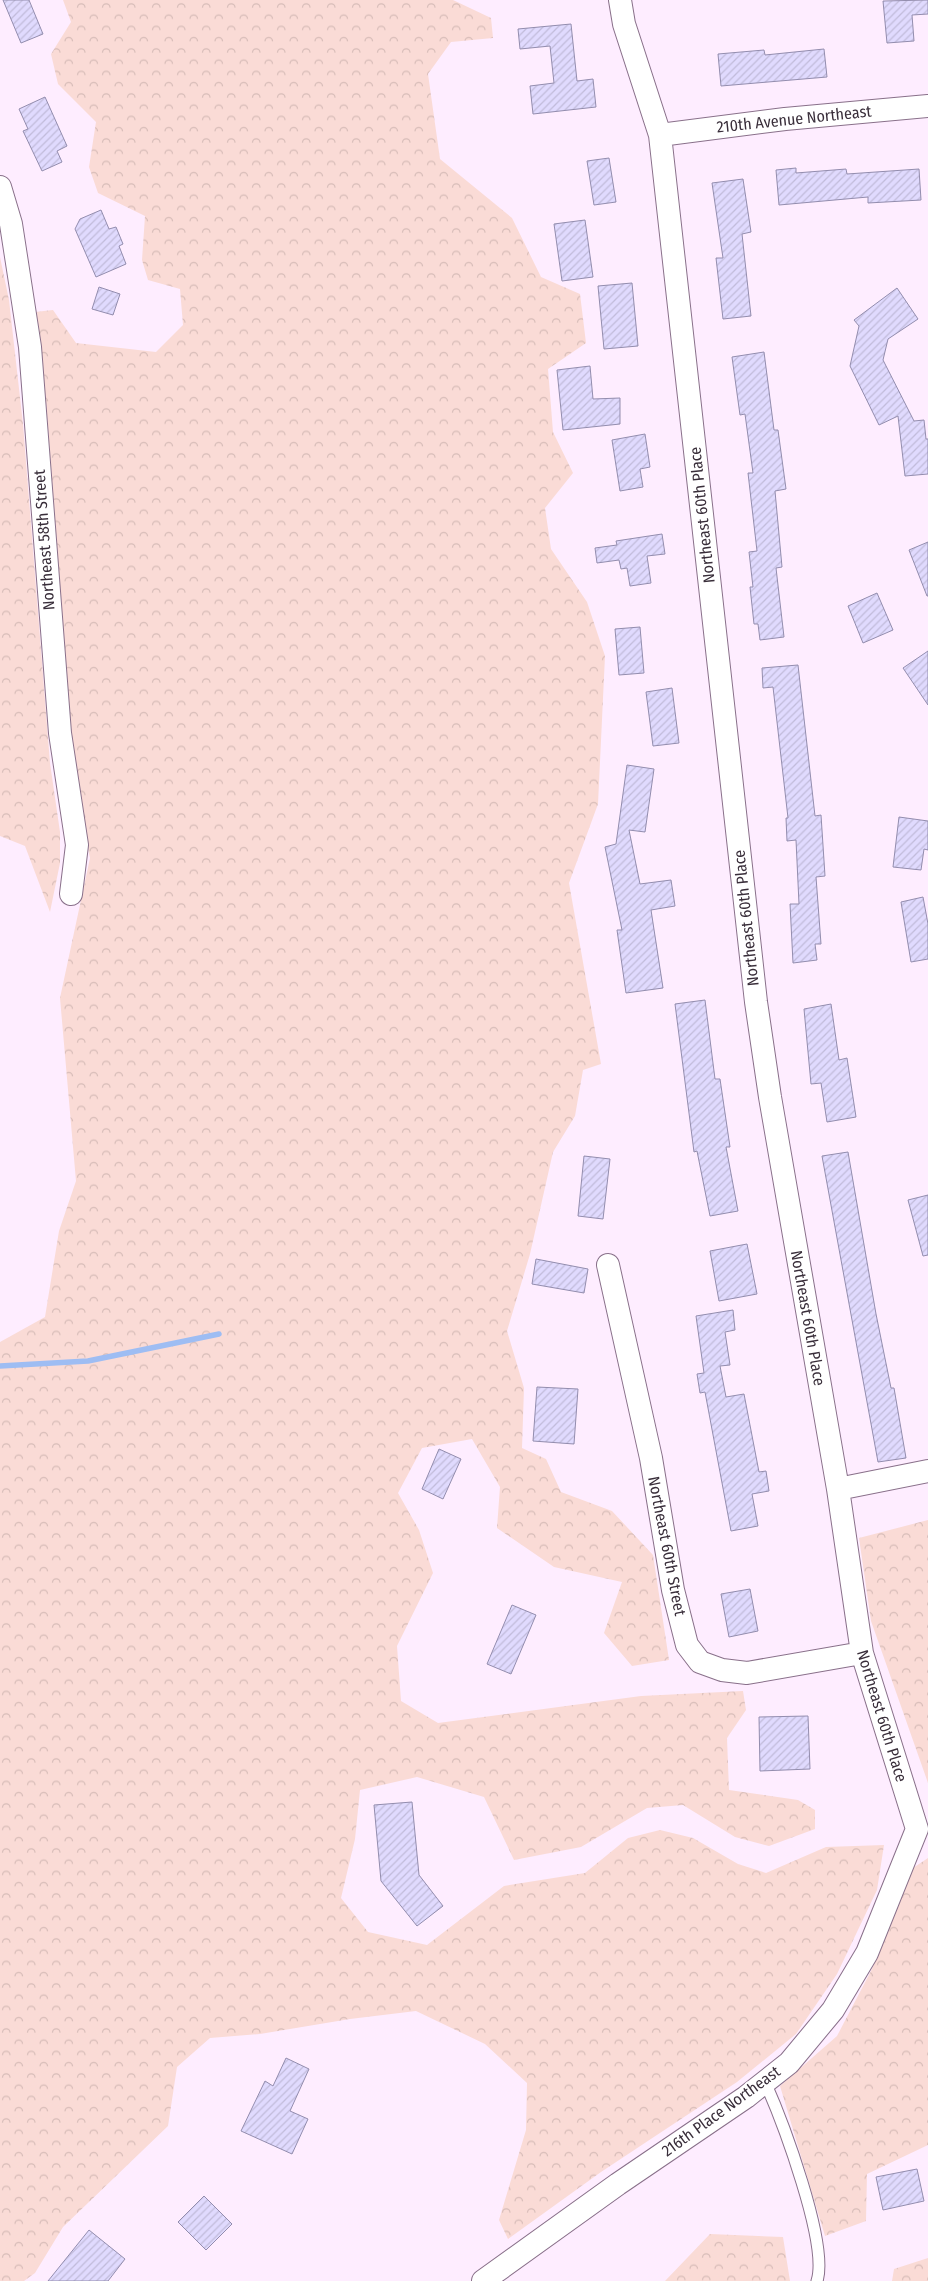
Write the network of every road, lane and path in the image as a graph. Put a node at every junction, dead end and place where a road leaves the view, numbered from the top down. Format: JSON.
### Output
{"nodes":[{"id":1,"x":620,"y":0,"type":"edge"},
{"id":2,"x":928,"y":106,"type":"edge"},
{"id":3,"x":660,"y":135,"type":"junction"},
{"id":4,"x":0,"y":187,"type":"edge"},
{"id":5,"x":70,"y":894,"type":"dead end"},
{"id":6,"x":608,"y":1265,"type":"dead end"},
{"id":7,"x":928,"y":1471,"type":"edge"},
{"id":8,"x":838,"y":1489,"type":"junction"},
{"id":9,"x":862,"y":1653,"type":"junction"},
{"id":10,"x":923,"y":1831,"type":"edge"},
{"id":11,"x":765,"y":2082,"type":"junction"},
{"id":12,"x":483,"y":2281,"type":"edge"},
{"id":13,"x":817,"y":2281,"type":"edge"}],
"edges":[{"from":1,"to":3,"type":"street","name":"Northeast 60th Place"},
{"from":2,"to":3,"type":"street","name":"210th Avenue Northeast"},
{"from":3,"to":8,"type":"street","name":"Northeast 60th Place"},
{"from":4,"to":5,"type":"street","name":"Northeast 58th Street"},
{"from":6,"to":9,"type":"street","name":"Northeast 60th Street"},
{"from":7,"to":8,"type":"street"},
{"from":8,"to":9,"type":"street","name":"Northeast 60th Place"},
{"from":9,"to":10,"type":"street","name":"Northeast 60th Place"},
{"from":10,"to":11,"type":"street","name":"216th Place Northeast"},
{"from":11,"to":12,"type":"street","name":"216th Place Northeast"},
{"from":11,"to":13,"type":"lane"}]}
